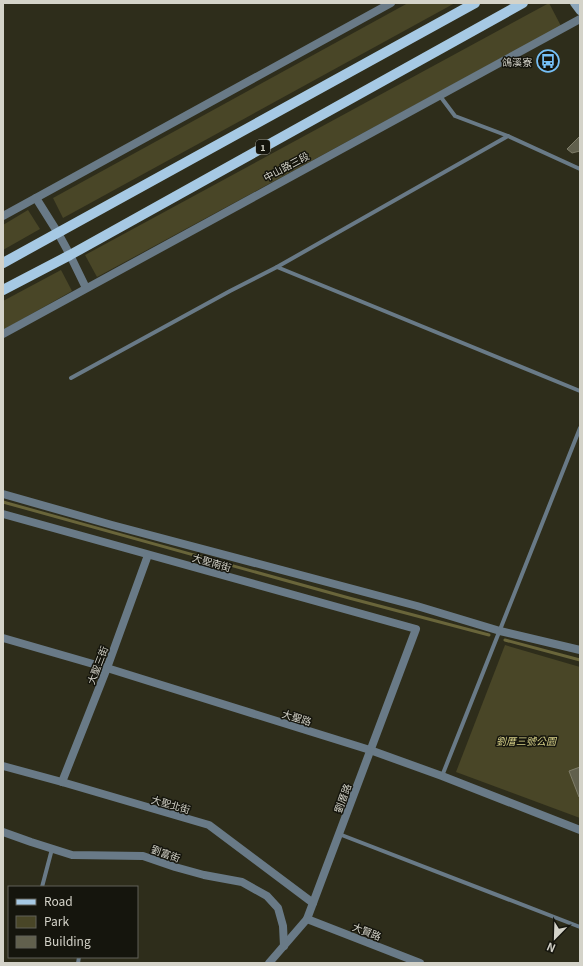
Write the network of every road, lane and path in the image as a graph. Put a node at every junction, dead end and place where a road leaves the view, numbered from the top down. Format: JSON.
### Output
{"nodes":[{"id":1,"x":391,"y":3,"type":"edge"},
{"id":2,"x":475,"y":3,"type":"edge"},
{"id":3,"x":523,"y":3,"type":"edge"},
{"id":4,"x":574,"y":3,"type":"edge"},
{"id":5,"x":580,"y":11,"type":"edge"},
{"id":6,"x":580,"y":19,"type":"edge"},
{"id":7,"x":440,"y":96,"type":"junction"},
{"id":8,"x":508,"y":136,"type":"junction"},
{"id":9,"x":580,"y":169,"type":"edge"},
{"id":10,"x":36,"y":198,"type":"junction"},
{"id":11,"x":3,"y":216,"type":"edge"},
{"id":12,"x":58,"y":233,"type":"junction"},
{"id":13,"x":70,"y":255,"type":"junction"},
{"id":14,"x":3,"y":263,"type":"edge"},
{"id":15,"x":277,"y":267,"type":"junction"},
{"id":16,"x":86,"y":288,"type":"junction"},
{"id":17,"x":3,"y":290,"type":"edge"},
{"id":18,"x":3,"y":334,"type":"edge"},
{"id":19,"x":71,"y":378,"type":"dead end"},
{"id":20,"x":580,"y":391,"type":"edge"},
{"id":21,"x":580,"y":428,"type":"edge"},
{"id":22,"x":3,"y":494,"type":"edge"},
{"id":23,"x":3,"y":514,"type":"edge"},
{"id":24,"x":148,"y":555,"type":"junction"},
{"id":25,"x":416,"y":629,"type":"joint"},
{"id":26,"x":500,"y":631,"type":"junction"},
{"id":27,"x":3,"y":638,"type":"edge"},
{"id":28,"x":580,"y":650,"type":"edge"},
{"id":29,"x":107,"y":668,"type":"junction"},
{"id":30,"x":370,"y":750,"type":"junction"},
{"id":31,"x":3,"y":766,"type":"edge"},
{"id":32,"x":442,"y":776,"type":"junction"},
{"id":33,"x":62,"y":782,"type":"junction"},
{"id":34,"x":580,"y":830,"type":"edge"},
{"id":35,"x":3,"y":832,"type":"edge"},
{"id":36,"x":339,"y":834,"type":"junction"},
{"id":37,"x":52,"y":849,"type":"junction"},
{"id":38,"x":42,"y":886,"type":"edge"},
{"id":39,"x":313,"y":903,"type":"junction"},
{"id":40,"x":307,"y":919,"type":"junction"},
{"id":41,"x":580,"y":927,"type":"edge"},
{"id":42,"x":284,"y":946,"type":"junction"},
{"id":43,"x":269,"y":963,"type":"edge"},
{"id":44,"x":420,"y":963,"type":"edge"}],
"edges":[{"from":1,"to":10,"type":"street"},
{"from":2,"to":12,"type":"main road","number":"1"},
{"from":3,"to":13,"type":"main road","number":"1"},
{"from":4,"to":5,"type":"street"},
{"from":6,"to":7,"type":"street","name":"中山路三段"},
{"from":7,"to":8,"type":"lane"},
{"from":7,"to":16,"type":"street","name":"中山路三段"},
{"from":8,"to":9,"type":"lane"},
{"from":8,"to":15,"type":"lane"},
{"from":10,"to":11,"type":"street"},
{"from":10,"to":12,"type":"street"},
{"from":12,"to":13,"type":"street"},
{"from":12,"to":14,"type":"main road","number":"1"},
{"from":13,"to":16,"type":"street"},
{"from":13,"to":17,"type":"main road","number":"1"},
{"from":15,"to":19,"type":"lane"},
{"from":15,"to":20,"type":"lane"},
{"from":16,"to":18,"type":"street","name":"中山路三段"},
{"from":21,"to":26,"type":"lane"},
{"from":22,"to":26,"type":"street"},
{"from":23,"to":24,"type":"street","name":"大聖南街"},
{"from":24,"to":25,"type":"street","name":"大聖南街"},
{"from":24,"to":29,"type":"street","name":"大聖三街"},
{"from":25,"to":30,"type":"street","name":"劉厝路"},
{"from":26,"to":28,"type":"street"},
{"from":26,"to":32,"type":"lane"},
{"from":27,"to":29,"type":"street","name":"大聖路"},
{"from":29,"to":30,"type":"street","name":"大聖路"},
{"from":29,"to":33,"type":"street","name":"大聖三街"},
{"from":30,"to":32,"type":"street","name":"大聖路"},
{"from":30,"to":36,"type":"street","name":"劉厝路"},
{"from":31,"to":33,"type":"street","name":"大聖北街"},
{"from":32,"to":34,"type":"street","name":"大聖路"},
{"from":33,"to":39,"type":"street","name":"大聖北街"},
{"from":35,"to":37,"type":"street","name":"劉富街"},
{"from":36,"to":39,"type":"street","name":"劉厝路"},
{"from":36,"to":41,"type":"lane"},
{"from":37,"to":38,"type":"lane"},
{"from":37,"to":42,"type":"street","name":"劉富街"},
{"from":39,"to":40,"type":"street","name":"劉厝路"},
{"from":40,"to":42,"type":"street","name":"劉厝路"},
{"from":40,"to":44,"type":"street","name":"大賢路"},
{"from":42,"to":43,"type":"street","name":"劉厝路"}]}
